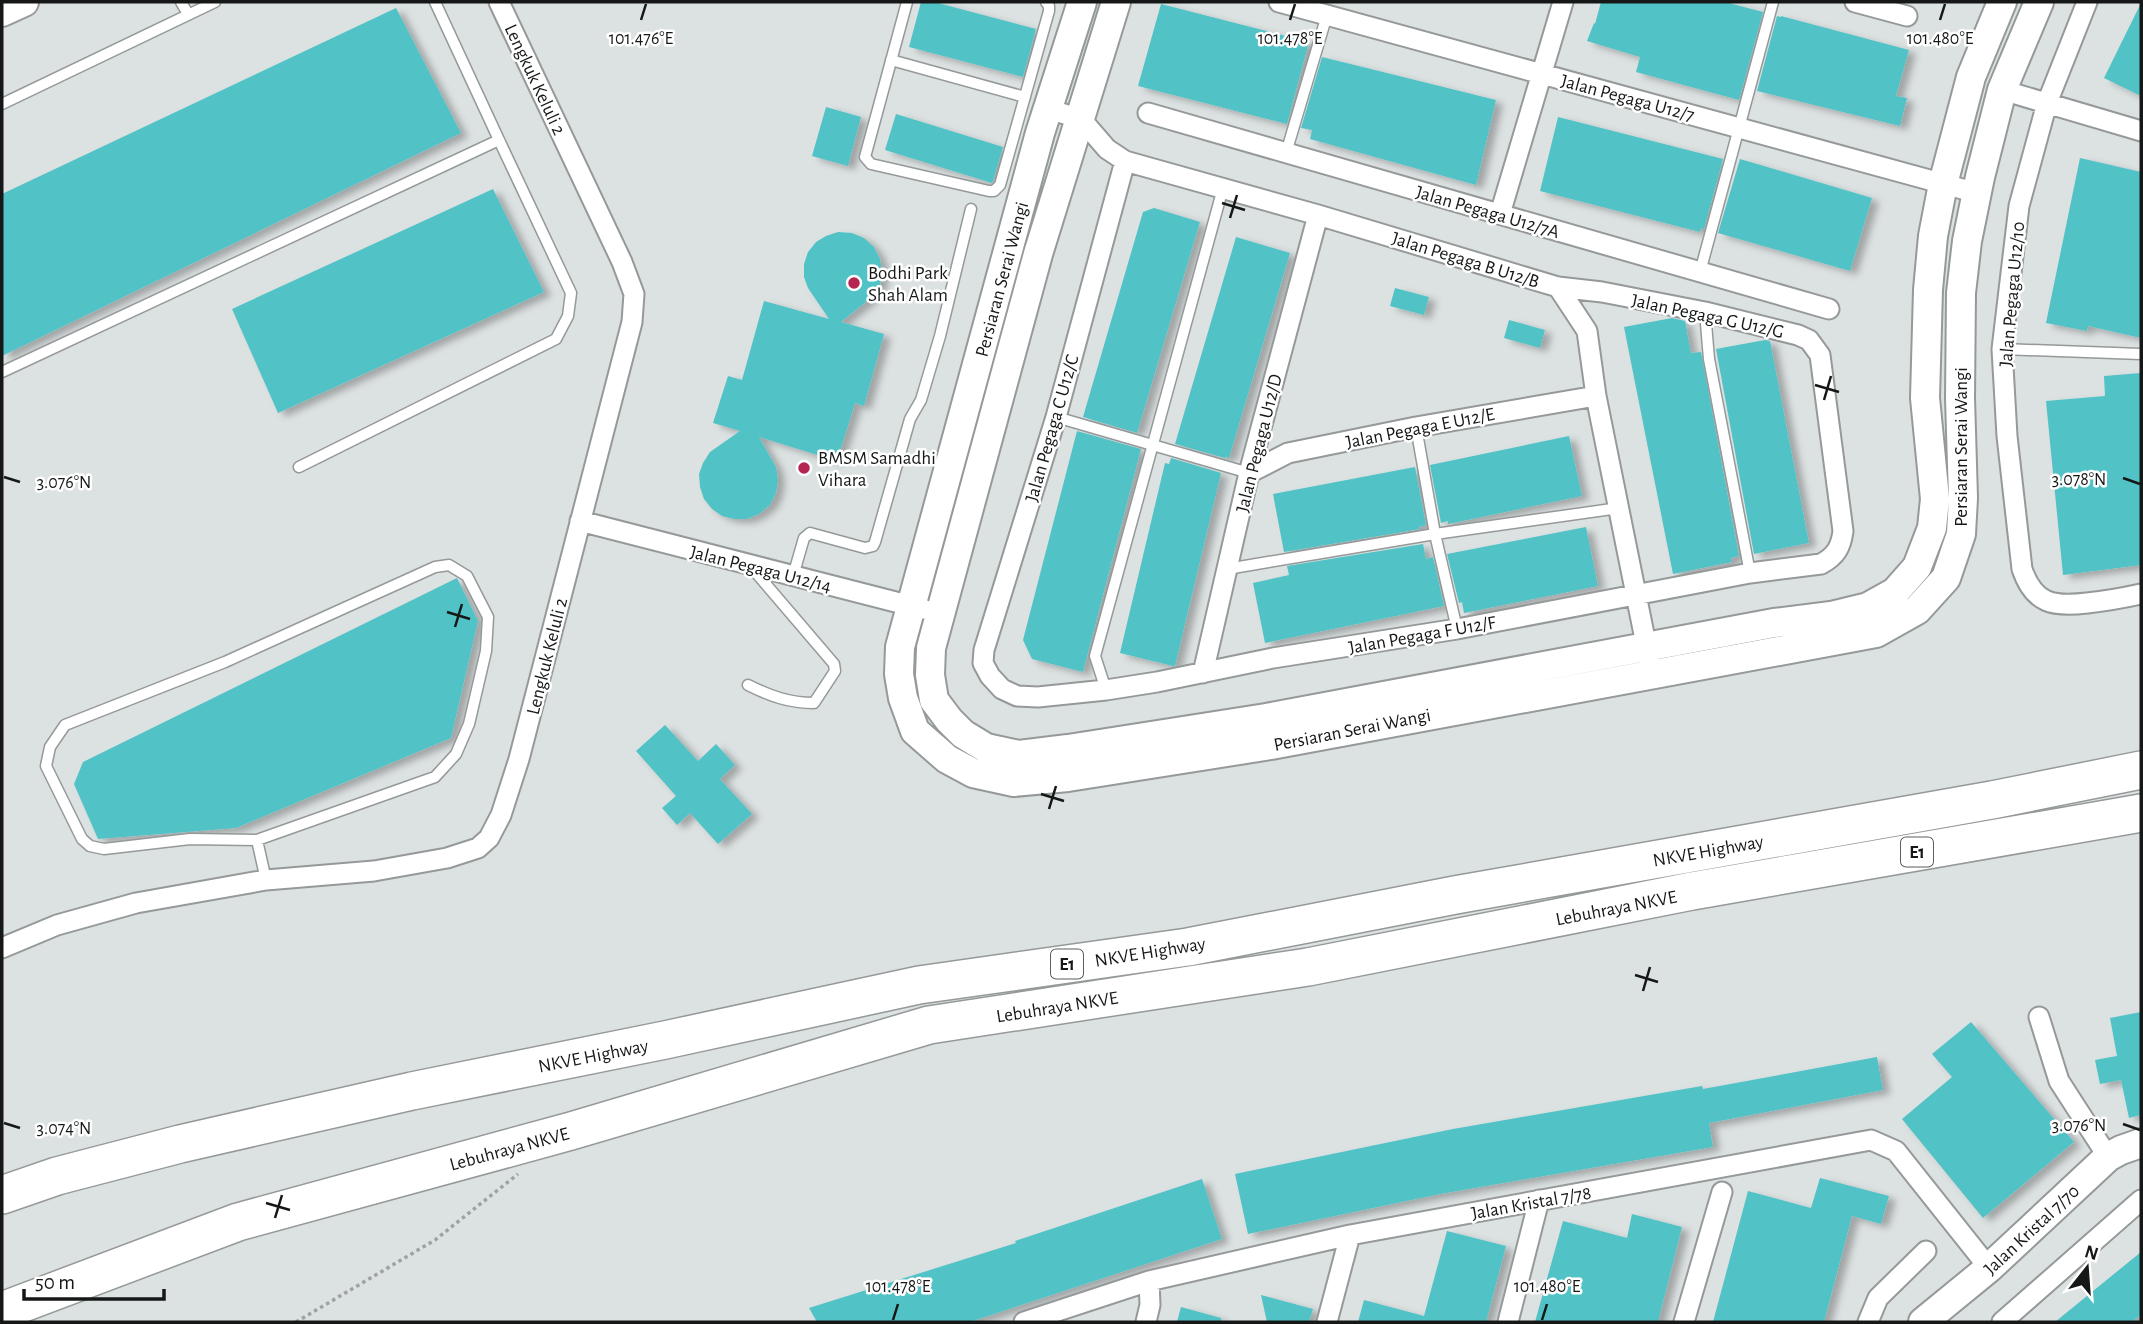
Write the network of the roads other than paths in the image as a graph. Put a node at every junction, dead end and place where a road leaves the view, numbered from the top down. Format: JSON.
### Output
{"nodes":[{"id":1,"x":24,"y":2,"type":"edge"},
{"id":2,"x":181,"y":2,"type":"edge"},
{"id":3,"x":215,"y":2,"type":"edge"},
{"id":4,"x":435,"y":2,"type":"edge"},
{"id":5,"x":499,"y":2,"type":"edge"},
{"id":6,"x":907,"y":2,"type":"edge"},
{"id":7,"x":1046,"y":2,"type":"edge"},
{"id":8,"x":1082,"y":2,"type":"edge"},
{"id":9,"x":1116,"y":2,"type":"edge"},
{"id":10,"x":1279,"y":2,"type":"edge"},
{"id":11,"x":1563,"y":2,"type":"edge"},
{"id":12,"x":1773,"y":2,"type":"edge"},
{"id":13,"x":1855,"y":2,"type":"edge"},
{"id":14,"x":2002,"y":2,"type":"edge"},
{"id":15,"x":2039,"y":2,"type":"edge"},
{"id":16,"x":2087,"y":2,"type":"edge"},
{"id":17,"x":1329,"y":8,"type":"edge"},
{"id":18,"x":2,"y":12,"type":"edge"},
{"id":19,"x":187,"y":14,"type":"junction"},
{"id":20,"x":1907,"y":16,"type":"dead end"},
{"id":21,"x":891,"y":60,"type":"junction"},
{"id":22,"x":1542,"y":74,"type":"junction"},
{"id":23,"x":2002,"y":90,"type":"junction"},
{"id":24,"x":2,"y":103,"type":"edge"},
{"id":25,"x":2048,"y":103,"type":"junction"},
{"id":26,"x":1038,"y":113,"type":"junction"},
{"id":27,"x":1147,"y":113,"type":"dead end"},
{"id":28,"x":1081,"y":119,"type":"junction"},
{"id":29,"x":1739,"y":128,"type":"junction"},
{"id":30,"x":2141,"y":131,"type":"edge"},
{"id":31,"x":499,"y":140,"type":"junction"},
{"id":32,"x":1286,"y":153,"type":"junction"},
{"id":33,"x":1125,"y":161,"type":"junction"},
{"id":34,"x":1943,"y":184,"type":"junction"},
{"id":35,"x":1223,"y":188,"type":"junction"},
{"id":36,"x":1976,"y":193,"type":"junction"},
{"id":37,"x":971,"y":209,"type":"dead end"},
{"id":38,"x":1500,"y":214,"type":"junction"},
{"id":39,"x":1318,"y":215,"type":"junction"},
{"id":40,"x":1700,"y":272,"type":"junction"},
{"id":41,"x":1558,"y":287,"type":"junction"},
{"id":42,"x":1829,"y":309,"type":"dead end"},
{"id":43,"x":1705,"y":312,"type":"junction"},
{"id":44,"x":2002,"y":349,"type":"junction"},
{"id":45,"x":2141,"y":354,"type":"edge"},
{"id":46,"x":2,"y":372,"type":"edge"},
{"id":47,"x":1596,"y":396,"type":"junction"},
{"id":48,"x":1056,"y":416,"type":"junction"},
{"id":49,"x":1416,"y":427,"type":"junction"},
{"id":50,"x":1151,"y":445,"type":"junction"},
{"id":51,"x":299,"y":467,"type":"dead end"},
{"id":52,"x":1249,"y":473,"type":"junction"},
{"id":53,"x":1620,"y":508,"type":"junction"},
{"id":54,"x":580,"y":522,"type":"junction"},
{"id":55,"x":1435,"y":534,"type":"junction"},
{"id":56,"x":1838,"y":551,"type":"joint"},
{"id":57,"x":750,"y":565,"type":"junction"},
{"id":58,"x":1227,"y":569,"type":"junction"},
{"id":59,"x":1750,"y":573,"type":"junction"},
{"id":60,"x":793,"y":576,"type":"junction"},
{"id":61,"x":1634,"y":594,"type":"junction"},
{"id":62,"x":2141,"y":594,"type":"edge"},
{"id":63,"x":911,"y":606,"type":"junction"},
{"id":64,"x":941,"y":614,"type":"junction"},
{"id":65,"x":1457,"y":629,"type":"junction"},
{"id":66,"x":1646,"y":646,"type":"junction"},
{"id":67,"x":1202,"y":673,"type":"junction"},
{"id":68,"x":1652,"y":673,"type":"junction"},
{"id":69,"x":748,"y":685,"type":"dead end"},
{"id":70,"x":1002,"y":689,"type":"joint"},
{"id":71,"x":1106,"y":690,"type":"junction"},
{"id":72,"x":2141,"y":769,"type":"edge"},
{"id":73,"x":2141,"y":813,"type":"edge"},
{"id":74,"x":257,"y":840,"type":"junction"},
{"id":75,"x":266,"y":880,"type":"junction"},
{"id":76,"x":2,"y":948,"type":"edge"},
{"id":77,"x":2039,"y":1017,"type":"dead end"},
{"id":78,"x":2141,"y":1143,"type":"edge"},
{"id":79,"x":2108,"y":1157,"type":"junction"},
{"id":80,"x":1722,"y":1192,"type":"dead end"},
{"id":81,"x":2,"y":1195,"type":"edge"},
{"id":82,"x":1539,"y":1200,"type":"junction"},
{"id":83,"x":2141,"y":1200,"type":"edge"},
{"id":84,"x":1350,"y":1234,"type":"junction"},
{"id":85,"x":1926,"y":1251,"type":"dead end"},
{"id":86,"x":1989,"y":1268,"type":"junction"},
{"id":87,"x":1149,"y":1281,"type":"junction"},
{"id":88,"x":2,"y":1311,"type":"edge"},
{"id":89,"x":1024,"y":1322,"type":"edge"},
{"id":90,"x":1146,"y":1322,"type":"edge"},
{"id":91,"x":1327,"y":1322,"type":"edge"},
{"id":92,"x":1508,"y":1322,"type":"edge"},
{"id":93,"x":1684,"y":1322,"type":"edge"},
{"id":94,"x":1868,"y":1322,"type":"edge"},
{"id":95,"x":1923,"y":1322,"type":"edge"},
{"id":96,"x":2001,"y":1322,"type":"edge"}],
"edges":[{"from":1,"to":18,"type":"street"},
{"from":2,"to":19,"type":"lane"},
{"from":3,"to":19,"type":"lane"},
{"from":4,"to":31,"type":"lane"},
{"from":5,"to":54,"type":"street","name":"Lengkuk Keluli 2"},
{"from":6,"to":21,"type":"lane"},
{"from":7,"to":26,"type":"lane"},
{"from":8,"to":26,"type":"street","name":"Persiaran Serai Wangi"},
{"from":9,"to":28,"type":"street","name":"Persiaran Serai Wangi"},
{"from":10,"to":17,"type":"street","name":"Jalan Pegaga U12/7"},
{"from":11,"to":22,"type":"street"},
{"from":12,"to":29,"type":"lane"},
{"from":13,"to":20,"type":"street"},
{"from":14,"to":34,"type":"street","name":"Persiaran Serai Wangi"},
{"from":15,"to":23,"type":"street","name":"Persiaran Serai Wangi"},
{"from":16,"to":25,"type":"street","name":"Jalan Pegaga U12/10"},
{"from":17,"to":22,"type":"street","name":"Jalan Pegaga U12/7"},
{"from":17,"to":32,"type":"lane"},
{"from":19,"to":24,"type":"lane"},
{"from":21,"to":26,"type":"lane"},
{"from":21,"to":26,"type":"lane"},
{"from":22,"to":29,"type":"street","name":"Jalan Pegaga U12/7"},
{"from":22,"to":38,"type":"street"},
{"from":23,"to":25,"type":"street"},
{"from":23,"to":36,"type":"street","name":"Persiaran Serai Wangi"},
{"from":25,"to":30,"type":"street"},
{"from":25,"to":44,"type":"street","name":"Jalan Pegaga U12/10"},
{"from":26,"to":28,"type":"street"},
{"from":26,"to":63,"type":"street","name":"Persiaran Serai Wangi"},
{"from":27,"to":32,"type":"street","name":"Jalan Pegaga U12/7A"},
{"from":28,"to":33,"type":"street","name":"Jalan Pegaga B U12/B"},
{"from":28,"to":64,"type":"street","name":"Persiaran Serai Wangi"},
{"from":29,"to":34,"type":"street","name":"Jalan Pegaga U12/7"},
{"from":29,"to":40,"type":"lane"},
{"from":31,"to":46,"type":"lane"},
{"from":31,"to":51,"type":"lane"},
{"from":32,"to":38,"type":"street","name":"Jalan Pegaga U12/7A"},
{"from":33,"to":35,"type":"street","name":"Jalan Pegaga B U12/B"},
{"from":33,"to":48,"type":"street","name":"Jalan Pegaga C U12/C"},
{"from":34,"to":36,"type":"street","name":"Jalan Pegaga U12/7"},
{"from":34,"to":66,"type":"street","name":"Persiaran Serai Wangi"},
{"from":35,"to":39,"type":"street","name":"Jalan Pegaga B U12/B"},
{"from":35,"to":50,"type":"lane"},
{"from":36,"to":68,"type":"street","name":"Persiaran Serai Wangi"},
{"from":37,"to":60,"type":"lane"},
{"from":38,"to":40,"type":"street","name":"Jalan Pegaga U12/7A"},
{"from":39,"to":41,"type":"street","name":"Jalan Pegaga B U12/B"},
{"from":39,"to":52,"type":"street","name":"Jalan Pegaga U12/D"},
{"from":40,"to":42,"type":"street","name":"Jalan Pegaga U12/7A"},
{"from":41,"to":43,"type":"street","name":"Jalan Pegaga G U12/G"},
{"from":41,"to":47,"type":"street","name":"Jalan Pegaga B U12/B"},
{"from":43,"to":56,"type":"street","name":"Jalan Pegaga G U12/G"},
{"from":43,"to":59,"type":"lane"},
{"from":44,"to":45,"type":"lane"},
{"from":44,"to":62,"type":"street","name":"Jalan Pegaga U12/10"},
{"from":47,"to":49,"type":"street","name":"Jalan Pegaga E U12/E"},
{"from":47,"to":53,"type":"street","name":"Jalan Pegaga B U12/B"},
{"from":48,"to":50,"type":"lane"},
{"from":48,"to":70,"type":"street","name":"Jalan Pegaga C U12/C"},
{"from":49,"to":52,"type":"street","name":"Jalan Pegaga E U12/E"},
{"from":49,"to":55,"type":"lane"},
{"from":50,"to":52,"type":"lane"},
{"from":50,"to":71,"type":"lane"},
{"from":52,"to":58,"type":"street","name":"Jalan Pegaga U12/D"},
{"from":53,"to":55,"type":"lane"},
{"from":53,"to":61,"type":"street","name":"Jalan Pegaga B U12/B"},
{"from":54,"to":57,"type":"street","name":"Jalan Pegaga U12/14"},
{"from":54,"to":75,"type":"street","name":"Lengkuk Keluli 2"},
{"from":55,"to":58,"type":"lane"},
{"from":55,"to":65,"type":"lane"},
{"from":56,"to":59,"type":"street","name":"Jalan Pegaga F U12/F"},
{"from":57,"to":60,"type":"street","name":"Jalan Pegaga U12/14"},
{"from":57,"to":69,"type":"lane"},
{"from":58,"to":67,"type":"street","name":"Jalan Pegaga U12/D"},
{"from":59,"to":61,"type":"street","name":"Jalan Pegaga F U12/F"},
{"from":60,"to":63,"type":"street","name":"Jalan Pegaga U12/14"},
{"from":61,"to":65,"type":"street","name":"Jalan Pegaga F U12/F"},
{"from":61,"to":66,"type":"street","name":"Jalan Pegaga B U12/B"},
{"from":63,"to":64,"type":"street","name":"Jalan Pegaga U12/14"},
{"from":63,"to":68,"type":"street","name":"Persiaran Serai Wangi"},
{"from":64,"to":66,"type":"street","name":"Persiaran Serai Wangi"},
{"from":65,"to":67,"type":"street","name":"Jalan Pegaga F U12/F"},
{"from":66,"to":68,"type":"street","name":"Jalan Pegaga B U12/B"},
{"from":67,"to":71,"type":"street","name":"Jalan Pegaga F U12/F"},
{"from":70,"to":71,"type":"street","name":"Jalan Pegaga F U12/F"},
{"from":72,"to":81,"type":"highway","name":"NKVE Highway","number":"E1"},
{"from":73,"to":88,"type":"highway","name":"Lebuhraya NKVE","number":"E1"},
{"from":74,"to":74,"type":"lane"},
{"from":74,"to":75,"type":"lane"},
{"from":75,"to":76,"type":"street","name":"Lengkuk Keluli 2"},
{"from":77,"to":79,"type":"street"},
{"from":78,"to":79,"type":"street","name":"Jalan Kristal 7/70"},
{"from":79,"to":86,"type":"street","name":"Jalan Kristal 7/70"},
{"from":80,"to":93,"type":"street"},
{"from":82,"to":84,"type":"street","name":"Jalan Kristal 7/78"},
{"from":82,"to":86,"type":"street","name":"Jalan Kristal 7/78"},
{"from":82,"to":92,"type":"street"},
{"from":83,"to":96,"type":"street"},
{"from":84,"to":87,"type":"street","name":"Jalan Kristal 7/78"},
{"from":84,"to":91,"type":"street"},
{"from":85,"to":94,"type":"street"},
{"from":86,"to":95,"type":"street","name":"Jalan Kristal 7/70"},
{"from":87,"to":89,"type":"street","name":"Jalan Kristal 7/78"},
{"from":87,"to":90,"type":"street"}]}
